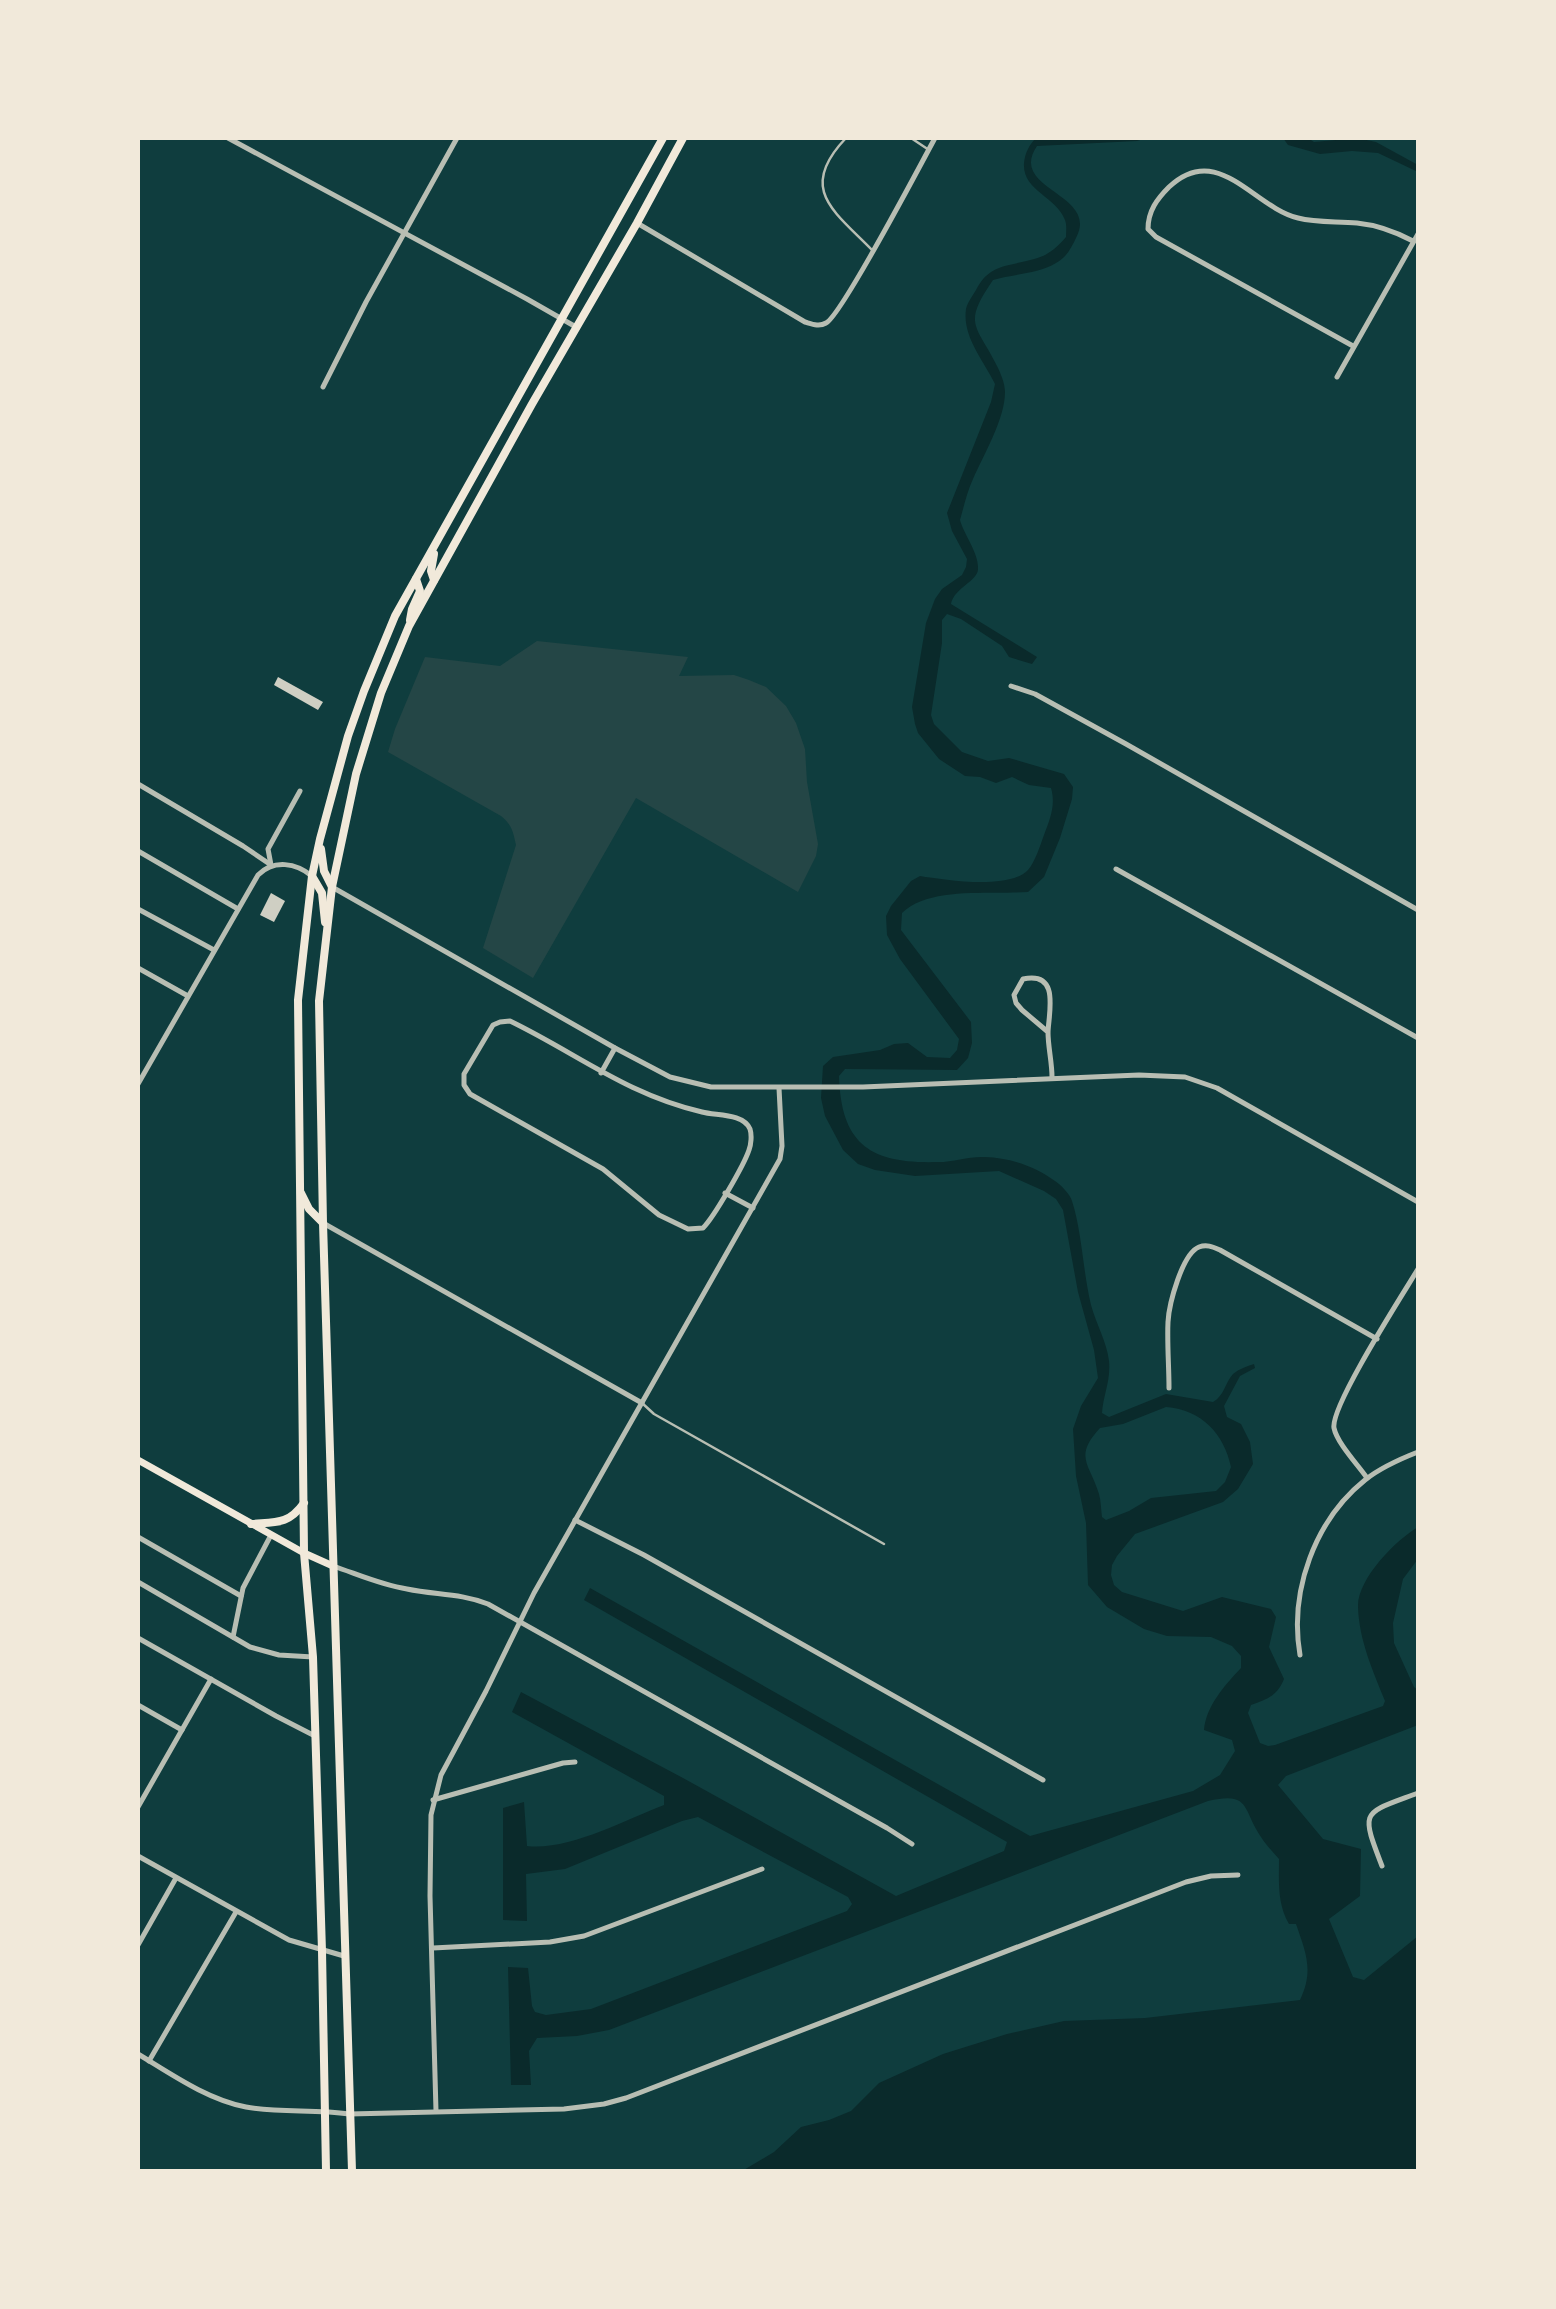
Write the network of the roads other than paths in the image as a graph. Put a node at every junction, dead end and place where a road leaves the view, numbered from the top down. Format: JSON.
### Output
{"nodes":[{"id":1,"x":228,"y":138,"type":"edge"},
{"id":2,"x":248,"y":138,"type":"edge"},
{"id":3,"x":457,"y":138,"type":"edge"},
{"id":4,"x":663,"y":138,"type":"edge"},
{"id":5,"x":683,"y":138,"type":"edge"},
{"id":6,"x":846,"y":138,"type":"edge"},
{"id":7,"x":911,"y":138,"type":"edge"},
{"id":8,"x":935,"y":138,"type":"edge"},
{"id":9,"x":243,"y":147,"type":"junction"},
{"id":10,"x":929,"y":150,"type":"junction"},
{"id":11,"x":637,"y":223,"type":"junction"},
{"id":12,"x":404,"y":233,"type":"junction"},
{"id":13,"x":1418,"y":234,"type":"edge"},
{"id":14,"x":1413,"y":241,"type":"junction"},
{"id":15,"x":873,"y":250,"type":"junction"},
{"id":16,"x":562,"y":320,"type":"junction"},
{"id":17,"x":576,"y":327,"type":"junction"},
{"id":18,"x":1353,"y":346,"type":"junction"},
{"id":19,"x":1337,"y":377,"type":"dead end"},
{"id":20,"x":323,"y":387,"type":"dead end"},
{"id":21,"x":441,"y":534,"type":"junction"},
{"id":22,"x":416,"y":579,"type":"junction"},
{"id":23,"x":434,"y":579,"type":"junction"},
{"id":24,"x":409,"y":626,"type":"junction"},
{"id":25,"x":1011,"y":686,"type":"dead end"},
{"id":26,"x":138,"y":784,"type":"edge"},
{"id":27,"x":300,"y":791,"type":"dead end"},
{"id":28,"x":320,"y":839,"type":"junction"},
{"id":29,"x":138,"y":851,"type":"edge"},
{"id":30,"x":271,"y":865,"type":"junction"},
{"id":31,"x":1116,"y":869,"type":"dead end"},
{"id":32,"x":312,"y":876,"type":"junction"},
{"id":33,"x":332,"y":887,"type":"junction"},
{"id":34,"x":138,"y":909,"type":"edge"},
{"id":35,"x":238,"y":909,"type":"junction"},
{"id":36,"x":1418,"y":910,"type":"edge"},
{"id":37,"x":327,"y":928,"type":"junction"},
{"id":38,"x":214,"y":950,"type":"junction"},
{"id":39,"x":138,"y":968,"type":"edge"},
{"id":40,"x":188,"y":996,"type":"junction"},
{"id":41,"x":1048,"y":1032,"type":"junction"},
{"id":42,"x":1418,"y":1038,"type":"edge"},
{"id":43,"x":615,"y":1048,"type":"junction"},
{"id":44,"x":601,"y":1073,"type":"junction"},
{"id":45,"x":1052,"y":1077,"type":"junction"},
{"id":46,"x":138,"y":1084,"type":"edge"},
{"id":47,"x":779,"y":1088,"type":"junction"},
{"id":48,"x":299,"y":1187,"type":"junction"},
{"id":49,"x":725,"y":1192,"type":"junction"},
{"id":50,"x":1418,"y":1202,"type":"edge"},
{"id":51,"x":752,"y":1208,"type":"junction"},
{"id":52,"x":323,"y":1223,"type":"junction"},
{"id":53,"x":1418,"y":1269,"type":"edge"},
{"id":54,"x":1377,"y":1339,"type":"junction"},
{"id":55,"x":1169,"y":1388,"type":"dead end"},
{"id":56,"x":642,"y":1403,"type":"junction"},
{"id":57,"x":1418,"y":1452,"type":"edge"},
{"id":58,"x":138,"y":1460,"type":"edge"},
{"id":59,"x":1367,"y":1478,"type":"junction"},
{"id":60,"x":303,"y":1503,"type":"junction"},
{"id":61,"x":575,"y":1520,"type":"junction"},
{"id":62,"x":251,"y":1524,"type":"junction"},
{"id":63,"x":271,"y":1535,"type":"junction"},
{"id":64,"x":138,"y":1537,"type":"edge"},
{"id":65,"x":884,"y":1545,"type":"dead end"},
{"id":66,"x":303,"y":1553,"type":"junction"},
{"id":67,"x":333,"y":1566,"type":"junction"},
{"id":68,"x":138,"y":1582,"type":"edge"},
{"id":69,"x":241,"y":1596,"type":"junction"},
{"id":70,"x":519,"y":1622,"type":"junction"},
{"id":71,"x":233,"y":1637,"type":"junction"},
{"id":72,"x":138,"y":1638,"type":"edge"},
{"id":73,"x":1300,"y":1655,"type":"dead end"},
{"id":74,"x":313,"y":1657,"type":"junction"},
{"id":75,"x":211,"y":1679,"type":"junction"},
{"id":76,"x":138,"y":1705,"type":"edge"},
{"id":77,"x":182,"y":1730,"type":"junction"},
{"id":78,"x":315,"y":1735,"type":"junction"},
{"id":79,"x":575,"y":1762,"type":"dead end"},
{"id":80,"x":1043,"y":1780,"type":"dead end"},
{"id":81,"x":1418,"y":1793,"type":"edge"},
{"id":82,"x":433,"y":1800,"type":"junction"},
{"id":83,"x":138,"y":1807,"type":"edge"},
{"id":84,"x":912,"y":1844,"type":"dead end"},
{"id":85,"x":138,"y":1856,"type":"edge"},
{"id":86,"x":1382,"y":1866,"type":"dead end"},
{"id":87,"x":762,"y":1869,"type":"dead end"},
{"id":88,"x":1238,"y":1875,"type":"dead end"},
{"id":89,"x":177,"y":1878,"type":"junction"},
{"id":90,"x":236,"y":1912,"type":"junction"},
{"id":91,"x":138,"y":1945,"type":"edge"},
{"id":92,"x":433,"y":1948,"type":"junction"},
{"id":93,"x":322,"y":1951,"type":"junction"},
{"id":94,"x":344,"y":1956,"type":"junction"},
{"id":95,"x":138,"y":2054,"type":"edge"},
{"id":96,"x":149,"y":2061,"type":"junction"},
{"id":97,"x":324,"y":2110,"type":"junction"},
{"id":98,"x":436,"y":2111,"type":"junction"},
{"id":99,"x":349,"y":2114,"type":"junction"},
{"id":100,"x":326,"y":2171,"type":"edge"},
{"id":101,"x":352,"y":2171,"type":"edge"}],
"edges":[{"from":1,"to":9,"type":"street"},
{"from":2,"to":9,"type":"street"},
{"from":3,"to":12,"type":"street"},
{"from":4,"to":16,"type":"main road"},
{"from":5,"to":11,"type":"main road"},
{"from":6,"to":15,"type":"lane"},
{"from":7,"to":10,"type":"lane"},
{"from":8,"to":10,"type":"street"},
{"from":9,"to":12,"type":"street"},
{"from":10,"to":15,"type":"street"},
{"from":11,"to":15,"type":"street"},
{"from":11,"to":17,"type":"main road"},
{"from":12,"to":16,"type":"street"},
{"from":12,"to":20,"type":"street"},
{"from":13,"to":14,"type":"street"},
{"from":14,"to":18,"type":"street"},
{"from":14,"to":18,"type":"street"},
{"from":16,"to":17,"type":"street"},
{"from":16,"to":21,"type":"main road"},
{"from":17,"to":23,"type":"main road"},
{"from":18,"to":19,"type":"street"},
{"from":21,"to":22,"type":"main road"},
{"from":21,"to":23,"type":"main road"},
{"from":22,"to":24,"type":"main road"},
{"from":22,"to":28,"type":"main road"},
{"from":23,"to":24,"type":"main road"},
{"from":24,"to":33,"type":"main road"},
{"from":25,"to":36,"type":"street"},
{"from":26,"to":30,"type":"street"},
{"from":27,"to":30,"type":"street"},
{"from":28,"to":32,"type":"main road"},
{"from":28,"to":33,"type":"main road"},
{"from":29,"to":35,"type":"street"},
{"from":30,"to":32,"type":"street"},
{"from":30,"to":35,"type":"street"},
{"from":31,"to":42,"type":"street"},
{"from":32,"to":37,"type":"main road"},
{"from":32,"to":48,"type":"main road"},
{"from":33,"to":37,"type":"main road"},
{"from":33,"to":43,"type":"street"},
{"from":34,"to":38,"type":"street"},
{"from":35,"to":38,"type":"street"},
{"from":37,"to":52,"type":"main road"},
{"from":38,"to":40,"type":"street"},
{"from":39,"to":40,"type":"street"},
{"from":40,"to":46,"type":"street"},
{"from":41,"to":41,"type":"street"},
{"from":41,"to":45,"type":"street"},
{"from":43,"to":44,"type":"street"},
{"from":43,"to":47,"type":"street"},
{"from":44,"to":49,"type":"street"},
{"from":44,"to":49,"type":"street"},
{"from":45,"to":47,"type":"street"},
{"from":45,"to":50,"type":"street"},
{"from":47,"to":51,"type":"street"},
{"from":48,"to":52,"type":"main road"},
{"from":48,"to":60,"type":"main road"},
{"from":49,"to":51,"type":"street"},
{"from":51,"to":56,"type":"street"},
{"from":52,"to":56,"type":"street"},
{"from":52,"to":67,"type":"main road"},
{"from":53,"to":54,"type":"street"},
{"from":54,"to":55,"type":"street"},
{"from":54,"to":59,"type":"street"},
{"from":56,"to":61,"type":"street"},
{"from":56,"to":65,"type":"lane"},
{"from":57,"to":59,"type":"street"},
{"from":58,"to":62,"type":"main road"},
{"from":59,"to":73,"type":"street"},
{"from":60,"to":62,"type":"main road"},
{"from":60,"to":66,"type":"main road"},
{"from":61,"to":70,"type":"street"},
{"from":61,"to":80,"type":"street"},
{"from":62,"to":63,"type":"main road"},
{"from":63,"to":66,"type":"main road"},
{"from":63,"to":69,"type":"street"},
{"from":64,"to":69,"type":"street"},
{"from":66,"to":67,"type":"main road"},
{"from":66,"to":74,"type":"main road"},
{"from":67,"to":70,"type":"street"},
{"from":67,"to":94,"type":"main road"},
{"from":68,"to":71,"type":"street"},
{"from":69,"to":71,"type":"street"},
{"from":70,"to":82,"type":"street"},
{"from":70,"to":84,"type":"street"},
{"from":71,"to":74,"type":"street"},
{"from":72,"to":75,"type":"street"},
{"from":74,"to":78,"type":"main road"},
{"from":75,"to":77,"type":"street"},
{"from":75,"to":78,"type":"street"},
{"from":76,"to":77,"type":"street"},
{"from":77,"to":83,"type":"street"},
{"from":78,"to":93,"type":"main road"},
{"from":79,"to":82,"type":"street"},
{"from":81,"to":86,"type":"street"},
{"from":82,"to":92,"type":"street"},
{"from":85,"to":89,"type":"street"},
{"from":87,"to":92,"type":"street"},
{"from":88,"to":98,"type":"street"},
{"from":89,"to":90,"type":"street"},
{"from":89,"to":91,"type":"street"},
{"from":90,"to":93,"type":"street"},
{"from":90,"to":96,"type":"street"},
{"from":92,"to":98,"type":"street"},
{"from":93,"to":94,"type":"street"},
{"from":93,"to":97,"type":"main road"},
{"from":94,"to":99,"type":"main road"},
{"from":95,"to":96,"type":"street"},
{"from":96,"to":97,"type":"street"},
{"from":97,"to":99,"type":"street"},
{"from":97,"to":100,"type":"main road"},
{"from":98,"to":99,"type":"street"},
{"from":99,"to":101,"type":"main road"}]}
